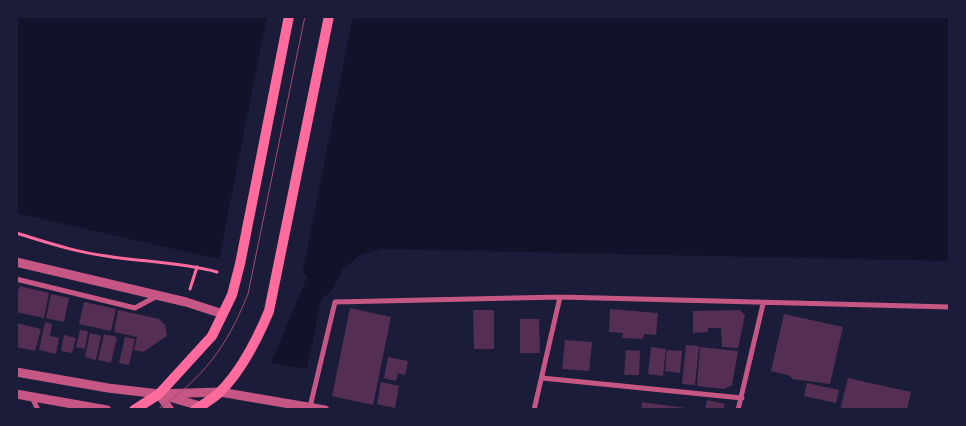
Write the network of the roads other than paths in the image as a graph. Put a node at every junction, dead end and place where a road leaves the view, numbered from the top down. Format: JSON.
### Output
{"nodes":[{"id":1,"x":289,"y":16,"type":"edge"},
{"id":2,"x":329,"y":16,"type":"edge"},
{"id":3,"x":16,"y":262,"type":"edge"},
{"id":4,"x":16,"y":279,"type":"edge"},
{"id":5,"x":159,"y":295,"type":"junction"},
{"id":6,"x":560,"y":296,"type":"junction"},
{"id":7,"x":763,"y":304,"type":"junction"},
{"id":8,"x":950,"y":307,"type":"edge"},
{"id":9,"x":223,"y":314,"type":"junction"},
{"id":10,"x":16,"y":372,"type":"edge"},
{"id":11,"x":542,"y":378,"type":"junction"},
{"id":12,"x":220,"y":392,"type":"junction"},
{"id":13,"x":16,"y":394,"type":"edge"},
{"id":14,"x":159,"y":394,"type":"junction"},
{"id":15,"x":32,"y":397,"type":"junction"},
{"id":16,"x":742,"y":398,"type":"junction"},
{"id":17,"x":310,"y":407,"type":"junction"},
{"id":18,"x":200,"y":408,"type":"edge"},
{"id":19,"x":38,"y":410,"type":"edge"},
{"id":20,"x":108,"y":410,"type":"edge"},
{"id":21,"x":134,"y":410,"type":"edge"},
{"id":22,"x":170,"y":410,"type":"edge"},
{"id":23,"x":325,"y":410,"type":"edge"},
{"id":24,"x":534,"y":410,"type":"edge"},
{"id":25,"x":738,"y":410,"type":"edge"}],
"edges":[{"from":1,"to":9,"type":"main road"},
{"from":2,"to":12,"type":"main road"},
{"from":3,"to":5,"type":"street"},
{"from":4,"to":5,"type":"street"},
{"from":5,"to":9,"type":"street"},
{"from":6,"to":7,"type":"street"},
{"from":6,"to":11,"type":"street"},
{"from":6,"to":17,"type":"street"},
{"from":7,"to":8,"type":"street"},
{"from":7,"to":16,"type":"street"},
{"from":9,"to":14,"type":"main road"},
{"from":10,"to":14,"type":"street"},
{"from":11,"to":16,"type":"street"},
{"from":11,"to":24,"type":"street"},
{"from":12,"to":14,"type":"street"},
{"from":12,"to":17,"type":"street"},
{"from":12,"to":18,"type":"main road"},
{"from":13,"to":15,"type":"street"},
{"from":14,"to":18,"type":"street"},
{"from":14,"to":21,"type":"main road"},
{"from":14,"to":22,"type":"street"},
{"from":15,"to":19,"type":"street"},
{"from":15,"to":20,"type":"street"},
{"from":16,"to":25,"type":"street"},
{"from":17,"to":23,"type":"street"}]}
